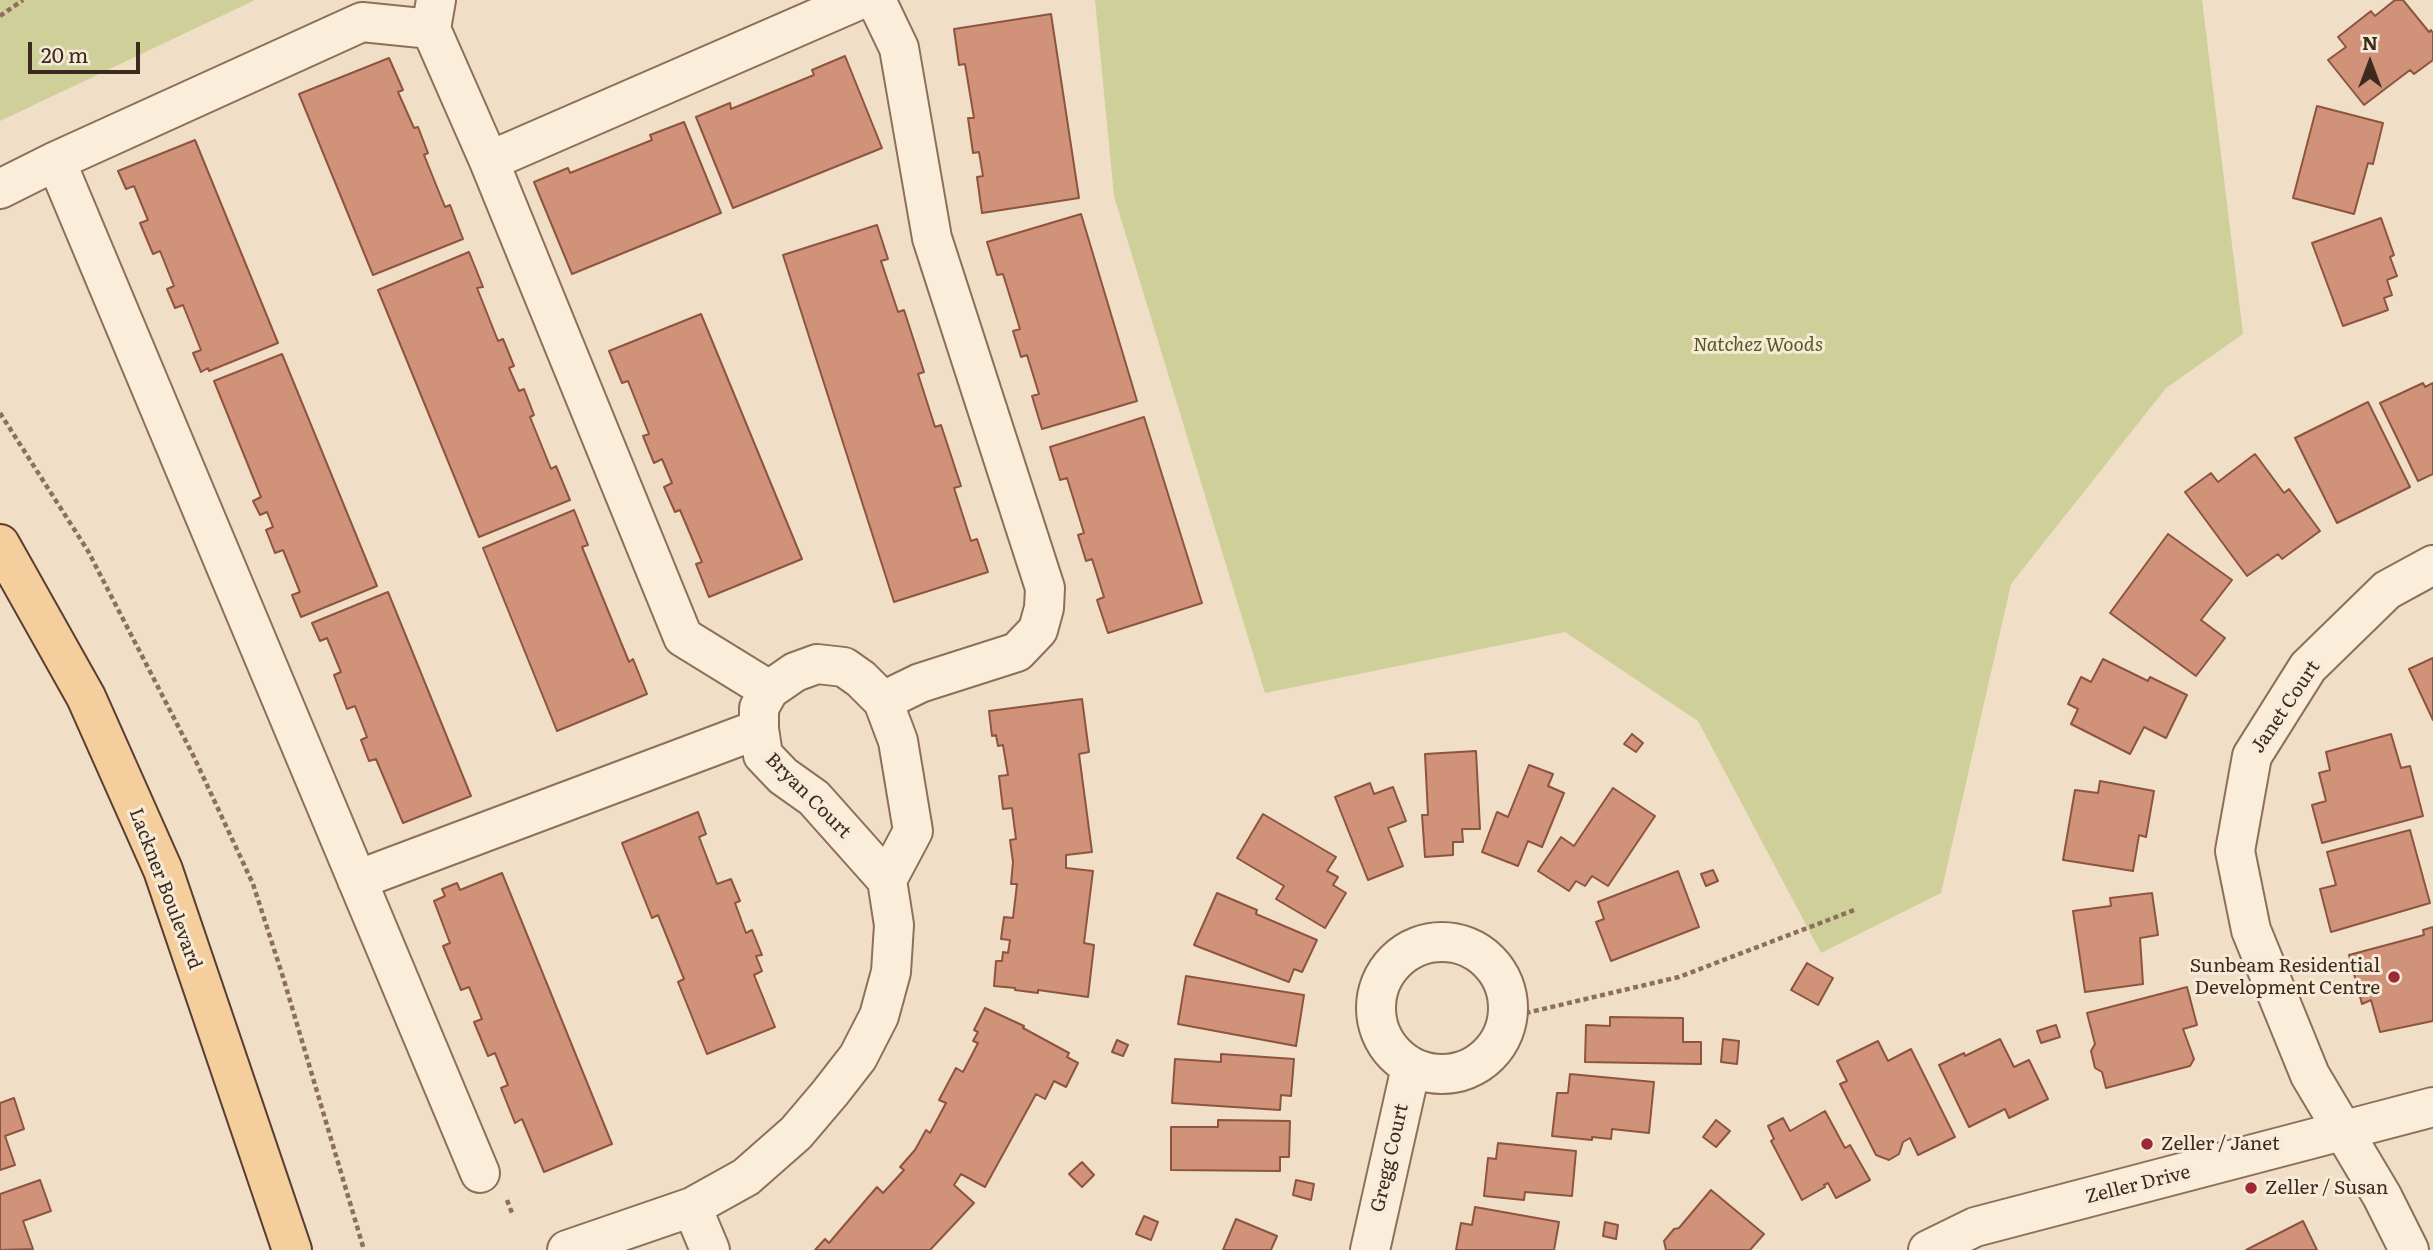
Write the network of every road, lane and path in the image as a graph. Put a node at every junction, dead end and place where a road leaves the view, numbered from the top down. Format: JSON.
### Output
{"nodes":[{"id":1,"x":23,"y":0,"type":"edge"},
{"id":2,"x":859,"y":0,"type":"edge"},
{"id":3,"x":876,"y":0,"type":"edge"},
{"id":4,"x":433,"y":15,"type":"edge"},
{"id":5,"x":0,"y":16,"type":"edge"},
{"id":6,"x":55,"y":161,"type":"junction"},
{"id":7,"x":489,"y":161,"type":"junction"},
{"id":8,"x":0,"y":189,"type":"edge"},
{"id":9,"x":0,"y":413,"type":"edge"},
{"id":10,"x":0,"y":544,"type":"edge"},
{"id":11,"x":2433,"y":565,"type":"edge"},
{"id":12,"x":769,"y":690,"type":"junction"},
{"id":13,"x":883,"y":701,"type":"junction"},
{"id":14,"x":759,"y":729,"type":"junction"},
{"id":15,"x":357,"y":880,"type":"junction"},
{"id":16,"x":887,"y":880,"type":"junction"},
{"id":17,"x":1857,"y":909,"type":"dead end"},
{"id":18,"x":1509,"y":1017,"type":"junction"},
{"id":19,"x":1410,"y":1067,"type":"junction"},
{"id":20,"x":2433,"y":1107,"type":"edge"},
{"id":21,"x":2345,"y":1132,"type":"junction"},
{"id":22,"x":480,"y":1173,"type":"dead end"},
{"id":23,"x":692,"y":1207,"type":"junction"},
{"id":24,"x":292,"y":1250,"type":"edge"},
{"id":25,"x":364,"y":1250,"type":"edge"},
{"id":26,"x":567,"y":1250,"type":"edge"},
{"id":27,"x":710,"y":1250,"type":"edge"},
{"id":28,"x":1370,"y":1250,"type":"edge"},
{"id":29,"x":1928,"y":1250,"type":"edge"},
{"id":30,"x":2409,"y":1250,"type":"edge"}],
"edges":[{"from":1,"to":5,"type":"path"},
{"from":2,"to":7,"type":"street"},
{"from":3,"to":13,"type":"street"},
{"from":4,"to":6,"type":"street"},
{"from":4,"to":7,"type":"street"},
{"from":6,"to":8,"type":"street"},
{"from":6,"to":15,"type":"street"},
{"from":7,"to":12,"type":"street"},
{"from":9,"to":25,"type":"path"},
{"from":10,"to":24,"type":"main road","name":"Lackner Boulevard"},
{"from":11,"to":21,"type":"street","name":"Janet Court"},
{"from":12,"to":13,"type":"street"},
{"from":12,"to":14,"type":"street","name":"Bryan Court"},
{"from":13,"to":16,"type":"street"},
{"from":14,"to":15,"type":"street"},
{"from":14,"to":16,"type":"street","name":"Bryan Court"},
{"from":15,"to":22,"type":"street"},
{"from":16,"to":23,"type":"street"},
{"from":17,"to":18,"type":"path"},
{"from":18,"to":19,"type":"street"},
{"from":18,"to":19,"type":"street"},
{"from":19,"to":28,"type":"street","name":"Gregg Court"},
{"from":20,"to":21,"type":"street","name":"Zeller Drive"},
{"from":21,"to":29,"type":"street","name":"Zeller Drive"},
{"from":21,"to":30,"type":"street","name":"Janet Court"},
{"from":23,"to":26,"type":"street"},
{"from":23,"to":27,"type":"street"}]}
